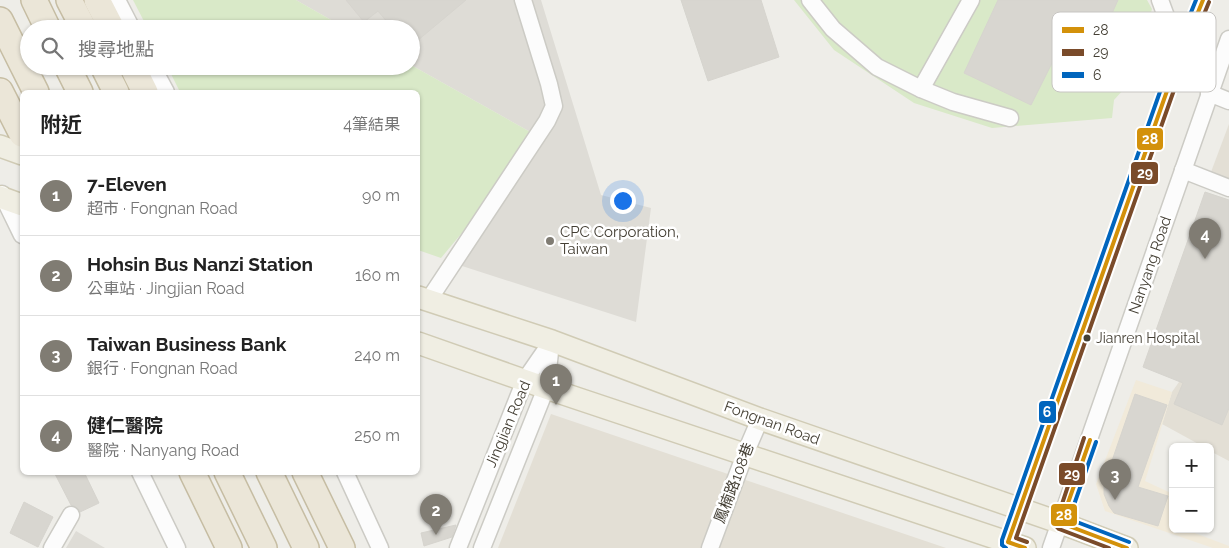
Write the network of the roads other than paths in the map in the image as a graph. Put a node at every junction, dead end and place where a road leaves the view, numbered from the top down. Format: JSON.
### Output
{"nodes":[{"id":1,"x":34,"y":0,"type":"edge"},
{"id":2,"x":69,"y":0,"type":"edge"},
{"id":3,"x":97,"y":0,"type":"edge"},
{"id":4,"x":117,"y":0,"type":"edge"},
{"id":5,"x":523,"y":0,"type":"edge"},
{"id":6,"x":810,"y":0,"type":"edge"},
{"id":7,"x":1160,"y":0,"type":"edge"},
{"id":8,"x":1203,"y":0,"type":"edge"},
{"id":9,"x":966,"y":2,"type":"edge"},
{"id":10,"x":1164,"y":12,"type":"edge"},
{"id":11,"x":1198,"y":12,"type":"edge"},
{"id":12,"x":0,"y":20,"type":"edge"},
{"id":13,"x":44,"y":20,"type":"edge"},
{"id":14,"x":79,"y":20,"type":"edge"},
{"id":15,"x":107,"y":20,"type":"edge"},
{"id":16,"x":127,"y":20,"type":"edge"},
{"id":17,"x":1227,"y":47,"type":"edge"},
{"id":18,"x":20,"y":60,"type":"edge"},
{"id":19,"x":28,"y":75,"type":"edge"},
{"id":20,"x":72,"y":75,"type":"edge"},
{"id":21,"x":108,"y":75,"type":"edge"},
{"id":22,"x":136,"y":75,"type":"edge"},
{"id":23,"x":157,"y":75,"type":"edge"},
{"id":24,"x":1216,"y":75,"type":"edge"},
{"id":25,"x":35,"y":90,"type":"edge"},
{"id":26,"x":79,"y":90,"type":"edge"},
{"id":27,"x":115,"y":90,"type":"edge"},
{"id":28,"x":144,"y":90,"type":"edge"},
{"id":29,"x":165,"y":90,"type":"edge"},
{"id":30,"x":920,"y":90,"type":"junction"},
{"id":31,"x":1167,"y":92,"type":"edge"},
{"id":32,"x":1209,"y":93,"type":"joint"},
{"id":33,"x":5,"y":100,"type":"edge"},
{"id":34,"x":1229,"y":101,"type":"edge"},
{"id":35,"x":1010,"y":118,"type":"dead end"},
{"id":36,"x":20,"y":130,"type":"edge"},
{"id":37,"x":0,"y":146,"type":"edge"},
{"id":38,"x":20,"y":153,"type":"edge"},
{"id":39,"x":1183,"y":170,"type":"junction"},
{"id":40,"x":1229,"y":188,"type":"edge"},
{"id":41,"x":5,"y":198,"type":"edge"},
{"id":42,"x":20,"y":231,"type":"edge"},
{"id":43,"x":423,"y":299,"type":"edge"},
{"id":44,"x":552,"y":341,"type":"junction"},
{"id":45,"x":420,"y":344,"type":"edge"},
{"id":46,"x":524,"y":380,"type":"junction"},
{"id":47,"x":546,"y":388,"type":"junction"},
{"id":48,"x":760,"y":420,"type":"junction"},
{"id":49,"x":744,"y":454,"type":"junction"},
{"id":50,"x":141,"y":475,"type":"edge"},
{"id":51,"x":194,"y":475,"type":"edge"},
{"id":52,"x":228,"y":475,"type":"edge"},
{"id":53,"x":270,"y":475,"type":"edge"},
{"id":54,"x":306,"y":475,"type":"edge"},
{"id":55,"x":346,"y":475,"type":"edge"},
{"id":56,"x":1020,"y":509,"type":"junction"},
{"id":57,"x":71,"y":516,"type":"dead end"},
{"id":58,"x":1061,"y":523,"type":"junction"},
{"id":59,"x":1013,"y":546,"type":"edge"},
{"id":60,"x":52,"y":548,"type":"edge"},
{"id":61,"x":177,"y":548,"type":"edge"},
{"id":62,"x":230,"y":548,"type":"edge"},
{"id":63,"x":264,"y":548,"type":"edge"},
{"id":64,"x":306,"y":548,"type":"edge"},
{"id":65,"x":342,"y":548,"type":"edge"},
{"id":66,"x":380,"y":548,"type":"edge"},
{"id":67,"x":458,"y":548,"type":"edge"},
{"id":68,"x":482,"y":548,"type":"edge"},
{"id":69,"x":710,"y":548,"type":"edge"},
{"id":70,"x":1051,"y":548,"type":"edge"},
{"id":71,"x":1126,"y":548,"type":"edge"}],
"edges":[{"from":1,"to":13,"type":"highway"},
{"from":2,"to":14,"type":"highway"},
{"from":3,"to":15,"type":"highway"},
{"from":4,"to":16,"type":"street"},
{"from":5,"to":43,"type":"street"},
{"from":6,"to":30,"type":"street"},
{"from":7,"to":10,"type":"street"},
{"from":8,"to":11,"type":"street"},
{"from":9,"to":30,"type":"street"},
{"from":12,"to":18,"type":"highway"},
{"from":17,"to":24,"type":"street","name":"Nanyang Road"},
{"from":19,"to":25,"type":"highway"},
{"from":20,"to":26,"type":"highway"},
{"from":21,"to":27,"type":"highway"},
{"from":22,"to":28,"type":"highway"},
{"from":23,"to":29,"type":"street"},
{"from":30,"to":35,"type":"street"},
{"from":31,"to":56,"type":"street"},
{"from":32,"to":34,"type":"street"},
{"from":32,"to":39,"type":"street","name":"Nanyang Road"},
{"from":33,"to":36,"type":"highway"},
{"from":37,"to":38,"type":"main road"},
{"from":39,"to":40,"type":"street"},
{"from":39,"to":58,"type":"street","name":"Nanyang Road"},
{"from":41,"to":42,"type":"street"},
{"from":43,"to":44,"type":"main road","name":"Fongnan Road"},
{"from":44,"to":46,"type":"street","name":"Jingjian Road"},
{"from":44,"to":47,"type":"street","name":"Jingjian Road"},
{"from":44,"to":48,"type":"main road","name":"Fongnan Road"},
{"from":45,"to":46,"type":"main road"},
{"from":46,"to":47,"type":"main road"},
{"from":46,"to":67,"type":"street","name":"Jingjian Road"},
{"from":47,"to":49,"type":"main road"},
{"from":47,"to":68,"type":"street","name":"Jingjian Road"},
{"from":48,"to":49,"type":"street","name":"鳳楠路108巷"},
{"from":48,"to":56,"type":"main road","name":"Fongnan Road"},
{"from":49,"to":59,"type":"main road"},
{"from":49,"to":69,"type":"street","name":"鳳楠路108巷"},
{"from":50,"to":61,"type":"street"},
{"from":51,"to":62,"type":"highway"},
{"from":52,"to":63,"type":"highway"},
{"from":53,"to":64,"type":"highway"},
{"from":54,"to":65,"type":"highway"},
{"from":55,"to":66,"type":"street"},
{"from":56,"to":58,"type":"main road","name":"Fongnan Road"},
{"from":56,"to":59,"type":"street"},
{"from":57,"to":60,"type":"street"},
{"from":58,"to":70,"type":"street","name":"Nanyang Road"},
{"from":58,"to":71,"type":"main road","name":"Fongnan Road"}]}
